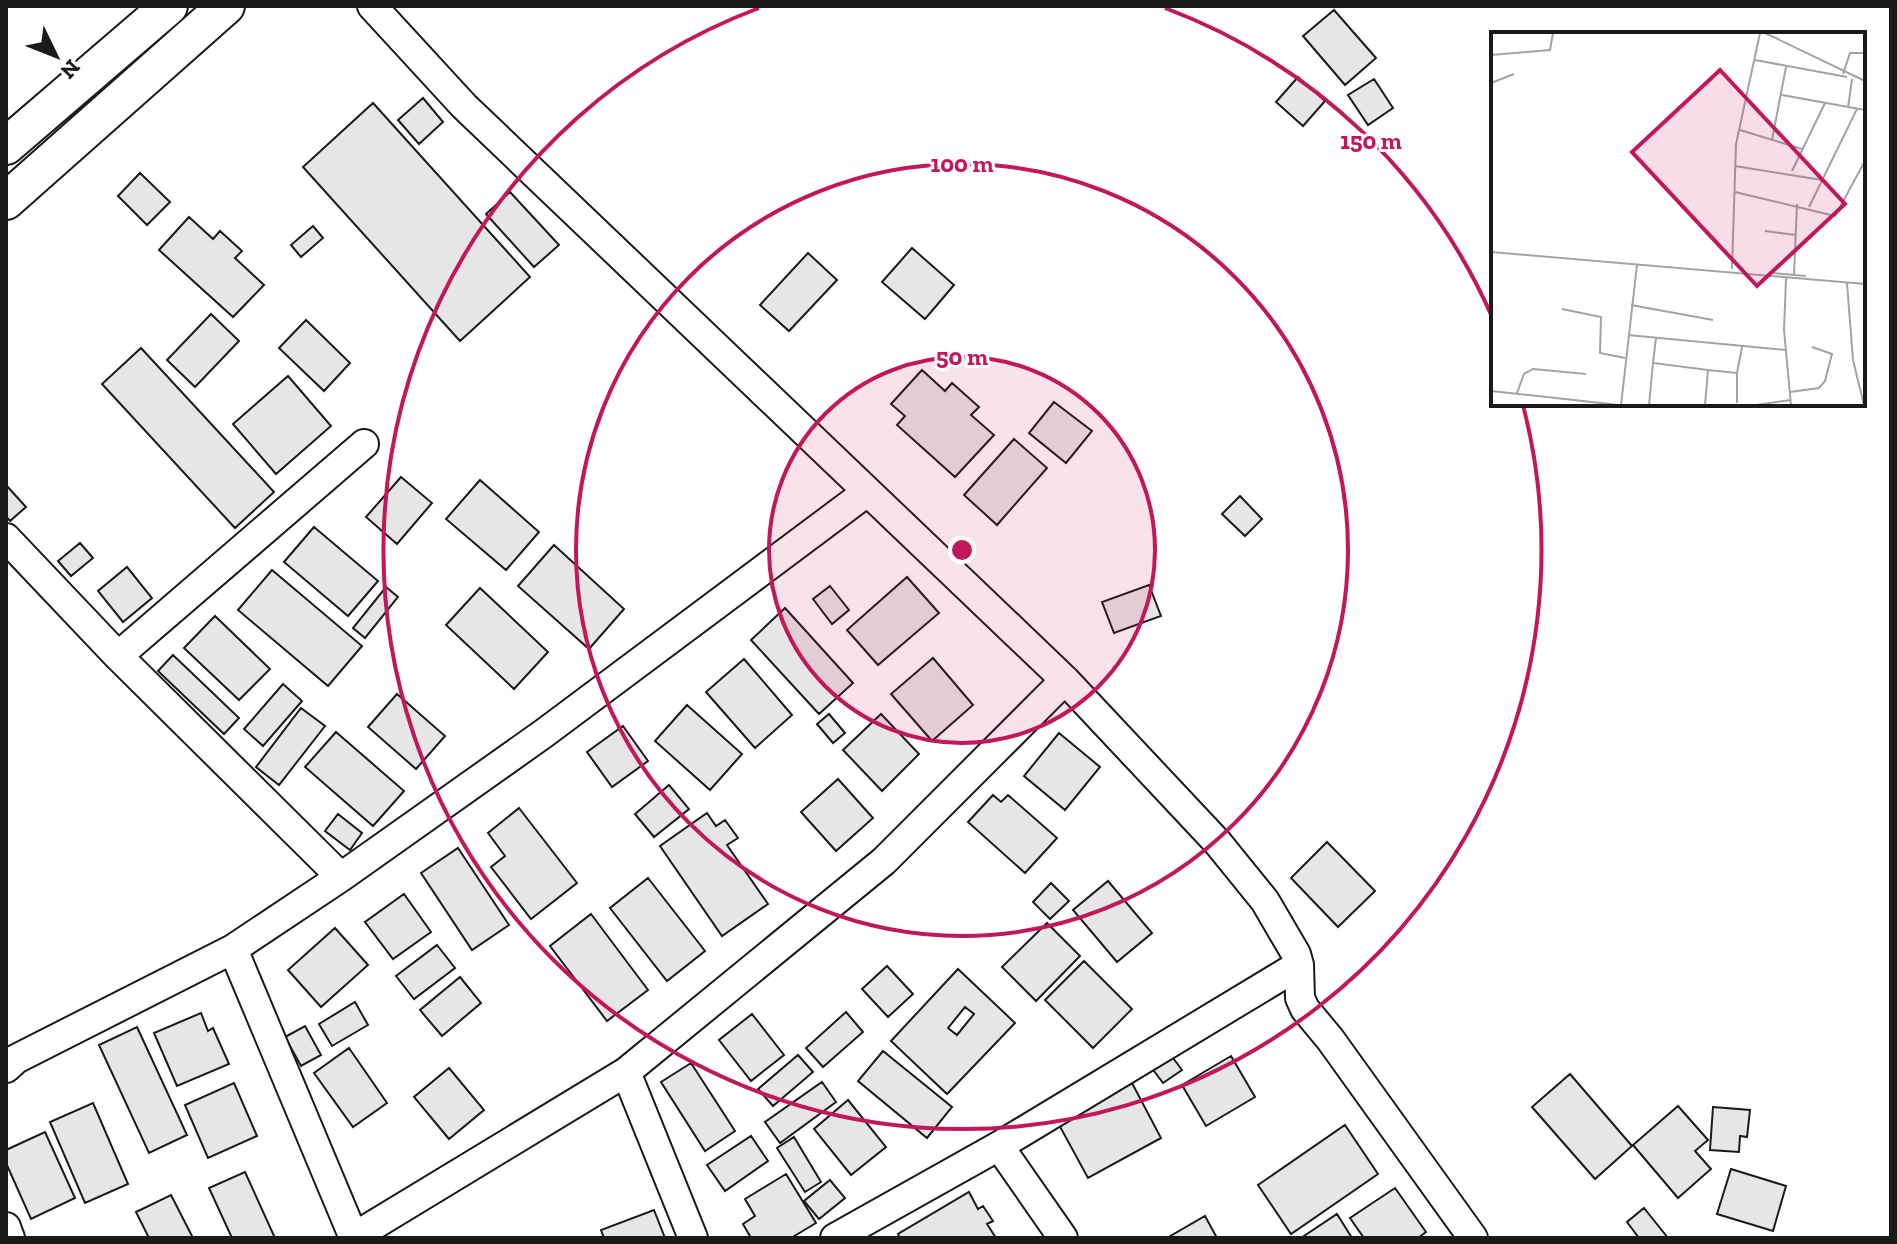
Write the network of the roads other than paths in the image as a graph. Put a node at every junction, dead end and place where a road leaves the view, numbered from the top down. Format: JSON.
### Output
{"nodes":[{"id":1,"x":169,"y":6,"type":"edge"},
{"id":2,"x":226,"y":6,"type":"edge"},
{"id":3,"x":372,"y":6,"type":"edge"},
{"id":4,"x":6,"y":146,"type":"edge"},
{"id":5,"x":6,"y":201,"type":"edge"},
{"id":6,"x":364,"y":444,"type":"dead end"},
{"id":7,"x":867,"y":492,"type":"junction"},
{"id":8,"x":6,"y":538,"type":"edge"},
{"id":9,"x":118,"y":656,"type":"junction"},
{"id":10,"x":1065,"y":680,"type":"junction"},
{"id":11,"x":341,"y":877,"type":"junction"},
{"id":12,"x":233,"y":949,"type":"junction"},
{"id":13,"x":1299,"y":965,"type":"junction"},
{"id":14,"x":6,"y":1068,"type":"edge"},
{"id":15,"x":626,"y":1072,"type":"junction"},
{"id":16,"x":999,"y":1146,"type":"junction"},
{"id":17,"x":6,"y":1227,"type":"edge"},
{"id":18,"x":354,"y":1237,"type":"edge"},
{"id":19,"x":10,"y":1238,"type":"edge"},
{"id":20,"x":693,"y":1238,"type":"edge"},
{"id":21,"x":835,"y":1238,"type":"edge"},
{"id":22,"x":1063,"y":1238,"type":"edge"},
{"id":23,"x":1473,"y":1238,"type":"edge"}],
"edges":[{"from":1,"to":4,"type":"main road"},
{"from":2,"to":5,"type":"main road"},
{"from":3,"to":7,"type":"street"},
{"from":6,"to":9,"type":"street"},
{"from":7,"to":10,"type":"street"},
{"from":7,"to":11,"type":"street"},
{"from":8,"to":9,"type":"street"},
{"from":9,"to":11,"type":"street"},
{"from":10,"to":13,"type":"street"},
{"from":10,"to":15,"type":"street"},
{"from":11,"to":12,"type":"street"},
{"from":12,"to":14,"type":"street"},
{"from":12,"to":18,"type":"street"},
{"from":13,"to":16,"type":"street"},
{"from":13,"to":23,"type":"street"},
{"from":15,"to":18,"type":"street"},
{"from":15,"to":20,"type":"street"},
{"from":16,"to":21,"type":"street"},
{"from":16,"to":22,"type":"street"},
{"from":17,"to":19,"type":"street"}]}
